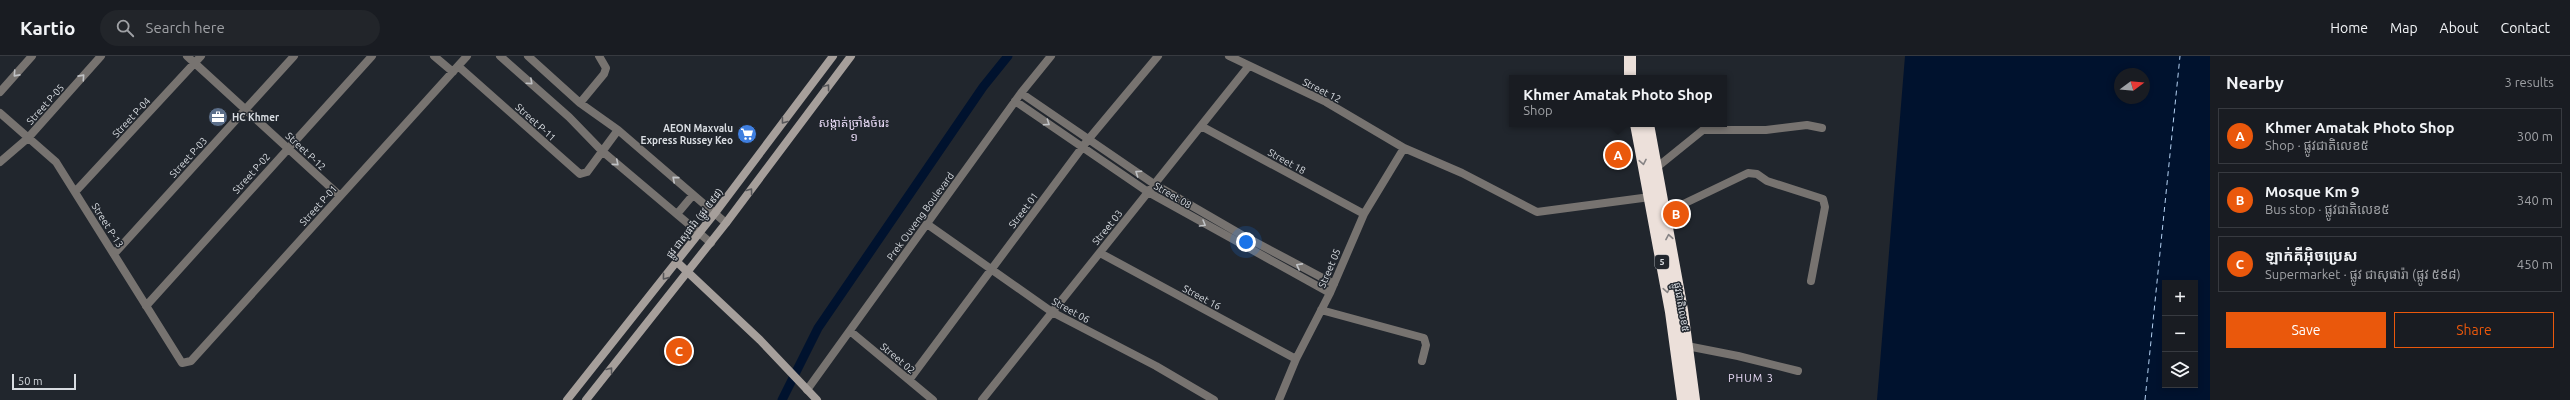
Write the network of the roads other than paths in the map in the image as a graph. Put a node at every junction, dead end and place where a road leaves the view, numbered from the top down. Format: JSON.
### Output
{"nodes":[{"id":1,"x":32,"y":56,"type":"edge"},
{"id":2,"x":101,"y":56,"type":"edge"},
{"id":3,"x":188,"y":56,"type":"edge"},
{"id":4,"x":201,"y":56,"type":"edge"},
{"id":5,"x":294,"y":56,"type":"edge"},
{"id":6,"x":372,"y":56,"type":"edge"},
{"id":7,"x":434,"y":56,"type":"edge"},
{"id":8,"x":467,"y":56,"type":"edge"},
{"id":9,"x":500,"y":56,"type":"edge"},
{"id":10,"x":528,"y":56,"type":"edge"},
{"id":11,"x":599,"y":56,"type":"edge"},
{"id":12,"x":833,"y":56,"type":"edge"},
{"id":13,"x":850,"y":56,"type":"edge"},
{"id":14,"x":1051,"y":56,"type":"edge"},
{"id":15,"x":1158,"y":56,"type":"edge"},
{"id":16,"x":1229,"y":56,"type":"edge"},
{"id":17,"x":1631,"y":61,"type":"edge"},
{"id":18,"x":195,"y":63,"type":"junction"},
{"id":19,"x":1248,"y":67,"type":"junction"},
{"id":20,"x":455,"y":69,"type":"junction"},
{"id":21,"x":1630,"y":75,"type":"edge"},
{"id":22,"x":1636,"y":75,"type":"edge"},
{"id":23,"x":0,"y":92,"type":"edge"},
{"id":24,"x":1021,"y":93,"type":"junction"},
{"id":25,"x":1015,"y":101,"type":"junction"},
{"id":26,"x":580,"y":103,"type":"junction"},
{"id":27,"x":245,"y":109,"type":"junction"},
{"id":28,"x":0,"y":113,"type":"edge"},
{"id":29,"x":1201,"y":126,"type":"junction"},
{"id":30,"x":1637,"y":127,"type":"edge"},
{"id":31,"x":1649,"y":127,"type":"edge"},
{"id":32,"x":1822,"y":128,"type":"dead end"},
{"id":33,"x":618,"y":130,"type":"junction"},
{"id":34,"x":28,"y":138,"type":"junction"},
{"id":35,"x":1089,"y":139,"type":"junction"},
{"id":36,"x":287,"y":148,"type":"junction"},
{"id":37,"x":1082,"y":148,"type":"junction"},
{"id":38,"x":1404,"y":148,"type":"junction"},
{"id":39,"x":601,"y":154,"type":"junction"},
{"id":40,"x":0,"y":162,"type":"edge"},
{"id":41,"x":1656,"y":168,"type":"junction"},
{"id":42,"x":1154,"y":184,"type":"junction"},
{"id":43,"x":75,"y":192,"type":"junction"},
{"id":44,"x":1148,"y":192,"type":"junction"},
{"id":45,"x":693,"y":195,"type":"junction"},
{"id":46,"x":340,"y":196,"type":"junction"},
{"id":47,"x":1650,"y":197,"type":"junction"},
{"id":48,"x":1664,"y":210,"type":"junction"},
{"id":49,"x":715,"y":213,"type":"junction"},
{"id":50,"x":677,"y":214,"type":"junction"},
{"id":51,"x":1364,"y":214,"type":"junction"},
{"id":52,"x":726,"y":223,"type":"junction"},
{"id":53,"x":927,"y":224,"type":"junction"},
{"id":54,"x":699,"y":233,"type":"junction"},
{"id":55,"x":1242,"y":235,"type":"junction"},
{"id":56,"x":710,"y":243,"type":"junction"},
{"id":57,"x":1238,"y":244,"type":"junction"},
{"id":58,"x":1100,"y":253,"type":"junction"},
{"id":59,"x":114,"y":254,"type":"junction"},
{"id":60,"x":677,"y":262,"type":"junction"},
{"id":61,"x":991,"y":270,"type":"junction"},
{"id":62,"x":688,"y":271,"type":"junction"},
{"id":63,"x":1811,"y":281,"type":"dead end"},
{"id":64,"x":1334,"y":284,"type":"junction"},
{"id":65,"x":1330,"y":293,"type":"junction"},
{"id":66,"x":146,"y":306,"type":"junction"},
{"id":67,"x":1321,"y":310,"type":"junction"},
{"id":68,"x":1052,"y":312,"type":"junction"},
{"id":69,"x":850,"y":331,"type":"junction"},
{"id":70,"x":1687,"y":346,"type":"junction"},
{"id":71,"x":1296,"y":359,"type":"junction"},
{"id":72,"x":1422,"y":361,"type":"dead end"},
{"id":73,"x":182,"y":363,"type":"joint"},
{"id":74,"x":1798,"y":371,"type":"dead end"},
{"id":75,"x":1686,"y":376,"type":"junction"},
{"id":76,"x":909,"y":380,"type":"junction"},
{"id":77,"x":581,"y":383,"type":"junction"},
{"id":78,"x":805,"y":388,"type":"junction"},
{"id":79,"x":592,"y":393,"type":"junction"},
{"id":80,"x":567,"y":400,"type":"edge"},
{"id":81,"x":586,"y":400,"type":"edge"},
{"id":82,"x":817,"y":400,"type":"edge"},
{"id":83,"x":933,"y":400,"type":"edge"},
{"id":84,"x":982,"y":400,"type":"edge"},
{"id":85,"x":1214,"y":400,"type":"edge"},
{"id":86,"x":1279,"y":400,"type":"edge"},
{"id":87,"x":1682,"y":400,"type":"edge"},
{"id":88,"x":1694,"y":400,"type":"edge"}],
"edges":[{"from":1,"to":23,"type":"street","one_way":true},
{"from":34,"to":2,"type":"street","name":"Street P-05","one_way":true},
{"from":3,"to":18,"type":"street","name":"Street P-12"},
{"from":4,"to":18,"type":"street","name":"Street P-04"},
{"from":5,"to":27,"type":"street","name":"Street P-03"},
{"from":6,"to":36,"type":"street","name":"Street P-02"},
{"from":7,"to":20,"type":"street","name":"Street P-11"},
{"from":8,"to":20,"type":"street","name":"Street P-01"},
{"from":9,"to":39,"type":"street","one_way":true},
{"from":10,"to":26,"type":"street"},
{"from":11,"to":26,"type":"street"},
{"from":12,"to":49,"type":"main road","name":"ផ្លូវ ជាសុផារ៉ា (ផ្លូវ ៥៩៨)","one_way":true},
{"from":52,"to":13,"type":"main road","one_way":true},
{"from":14,"to":24,"type":"street","name":"Prek Ouveng Boulevard"},
{"from":15,"to":35,"type":"street","name":"Street 01"},
{"from":16,"to":19,"type":"street","name":"Street 12"},
{"from":17,"to":21,"type":"highway"},
{"from":17,"to":22,"type":"highway"},
{"from":18,"to":27,"type":"street","name":"Street P-12"},
{"from":18,"to":43,"type":"street","name":"Street P-04"},
{"from":19,"to":29,"type":"street","name":"Street 03"},
{"from":19,"to":38,"type":"street","name":"Street 12"},
{"from":20,"to":39,"type":"street","name":"Street P-11"},
{"from":20,"to":46,"type":"street","name":"Street P-01"},
{"from":24,"to":25,"type":"street","name":"Prek Ouveng Boulevard"},
{"from":24,"to":35,"type":"street"},
{"from":25,"to":37,"type":"street","name":"Street 08","one_way":true},
{"from":25,"to":53,"type":"street","name":"Prek Ouveng Boulevard"},
{"from":26,"to":33,"type":"street"},
{"from":27,"to":36,"type":"street","name":"Street P-12"},
{"from":27,"to":59,"type":"street","name":"Street P-03"},
{"from":28,"to":34,"type":"street","name":"Street P-13"},
{"from":29,"to":42,"type":"street","name":"Street 03"},
{"from":29,"to":51,"type":"street","name":"Street 18"},
{"from":30,"to":47,"type":"highway","name":"ផ្លូវជាតិលេខ៥","number":"5","one_way":true},
{"from":31,"to":41,"type":"highway","name":"ផ្លូវជាតិលេខ៥","number":"5"},
{"from":32,"to":41,"type":"street"},
{"from":33,"to":39,"type":"street"},
{"from":45,"to":33,"type":"street","one_way":true},
{"from":34,"to":40,"type":"street","name":"Street P-05"},
{"from":34,"to":43,"type":"street","name":"Street P-13"},
{"from":35,"to":37,"type":"street","name":"Street 01"},
{"from":42,"to":35,"type":"street","one_way":true},
{"from":36,"to":46,"type":"street","name":"Street P-12"},
{"from":36,"to":66,"type":"street","name":"Street P-02"},
{"from":37,"to":44,"type":"street","name":"Street 08"},
{"from":37,"to":61,"type":"street","name":"Street 01"},
{"from":38,"to":47,"type":"street","name":"Street 12"},
{"from":38,"to":51,"type":"street","name":"Street 05"},
{"from":39,"to":50,"type":"street","one_way":true},
{"from":41,"to":48,"type":"highway","name":"ផ្លូវជាតិលេខ៥","number":"5"},
{"from":42,"to":44,"type":"street","name":"Street 03"},
{"from":42,"to":55,"type":"street"},
{"from":43,"to":59,"type":"street","name":"Street P-13"},
{"from":44,"to":57,"type":"street","name":"Street 08","one_way":true},
{"from":44,"to":58,"type":"street","name":"Street 03"},
{"from":45,"to":49,"type":"street"},
{"from":45,"to":50,"type":"street"},
{"from":46,"to":73,"type":"street","name":"Street P-01"},
{"from":47,"to":75,"type":"highway","name":"ផ្លូវជាតិលេខ៥","number":"5","one_way":true},
{"from":48,"to":63,"type":"street"},
{"from":70,"to":48,"type":"highway","name":"ផ្លូវជាតិលេខ៥","number":"5","one_way":true},
{"from":49,"to":52,"type":"street"},
{"from":49,"to":54,"type":"main road","name":"ផ្លូវ ជាសុផារ៉ា (ផ្លូវ ៥៩៨)"},
{"from":50,"to":54,"type":"street"},
{"from":51,"to":64,"type":"street","name":"Street 05"},
{"from":52,"to":56,"type":"main road"},
{"from":53,"to":61,"type":"street","name":"Street 06"},
{"from":53,"to":69,"type":"street","name":"Prek Ouveng Boulevard"},
{"from":54,"to":56,"type":"street"},
{"from":54,"to":60,"type":"main road","name":"ផ្លូវ ជាសុផារ៉ា (ផ្លូវ ៥៩៨)"},
{"from":55,"to":57,"type":"street"},
{"from":64,"to":55,"type":"street","one_way":true},
{"from":56,"to":62,"type":"main road"},
{"from":57,"to":65,"type":"street","name":"Street 08"},
{"from":58,"to":68,"type":"street","name":"Street 03"},
{"from":58,"to":71,"type":"street","name":"Street 16"},
{"from":59,"to":66,"type":"street","name":"Street P-13"},
{"from":60,"to":62,"type":"main road"},
{"from":60,"to":77,"type":"main road","name":"ផ្លូវ ជាសុផារ៉ា (ផ្លូវ ៥៩៨)","one_way":true},
{"from":61,"to":68,"type":"street","name":"Street 06"},
{"from":61,"to":76,"type":"street","name":"Street 01"},
{"from":62,"to":78,"type":"main road"},
{"from":79,"to":62,"type":"main road","one_way":true},
{"from":64,"to":65,"type":"street","name":"Street 05"},
{"from":65,"to":67,"type":"street","name":"Street 05"},
{"from":66,"to":73,"type":"street","name":"Street P-13"},
{"from":67,"to":71,"type":"street","name":"Street 05"},
{"from":67,"to":72,"type":"street"},
{"from":68,"to":84,"type":"street","name":"Street 03"},
{"from":68,"to":85,"type":"street","name":"Street 06"},
{"from":69,"to":76,"type":"street","name":"Street 02"},
{"from":69,"to":78,"type":"street","name":"Prek Ouveng Boulevard"},
{"from":70,"to":74,"type":"street"},
{"from":70,"to":75,"type":"highway","name":"ផ្លូវជាតិលេខ៥","number":"5"},
{"from":71,"to":86,"type":"street","name":"Street 05"},
{"from":75,"to":87,"type":"highway","name":"ផ្លូវជាតិលេខ៥","number":"5"},
{"from":75,"to":88,"type":"highway","name":"ផ្លូវជាតិលេខ៥","number":"5"},
{"from":76,"to":83,"type":"street","name":"Street 02"},
{"from":77,"to":79,"type":"main road"},
{"from":77,"to":80,"type":"main road","name":"ផ្លូវ ជាសុផារ៉ា (ផ្លូវ ៥៩៨)"},
{"from":78,"to":82,"type":"main road"},
{"from":79,"to":81,"type":"main road"}]}
